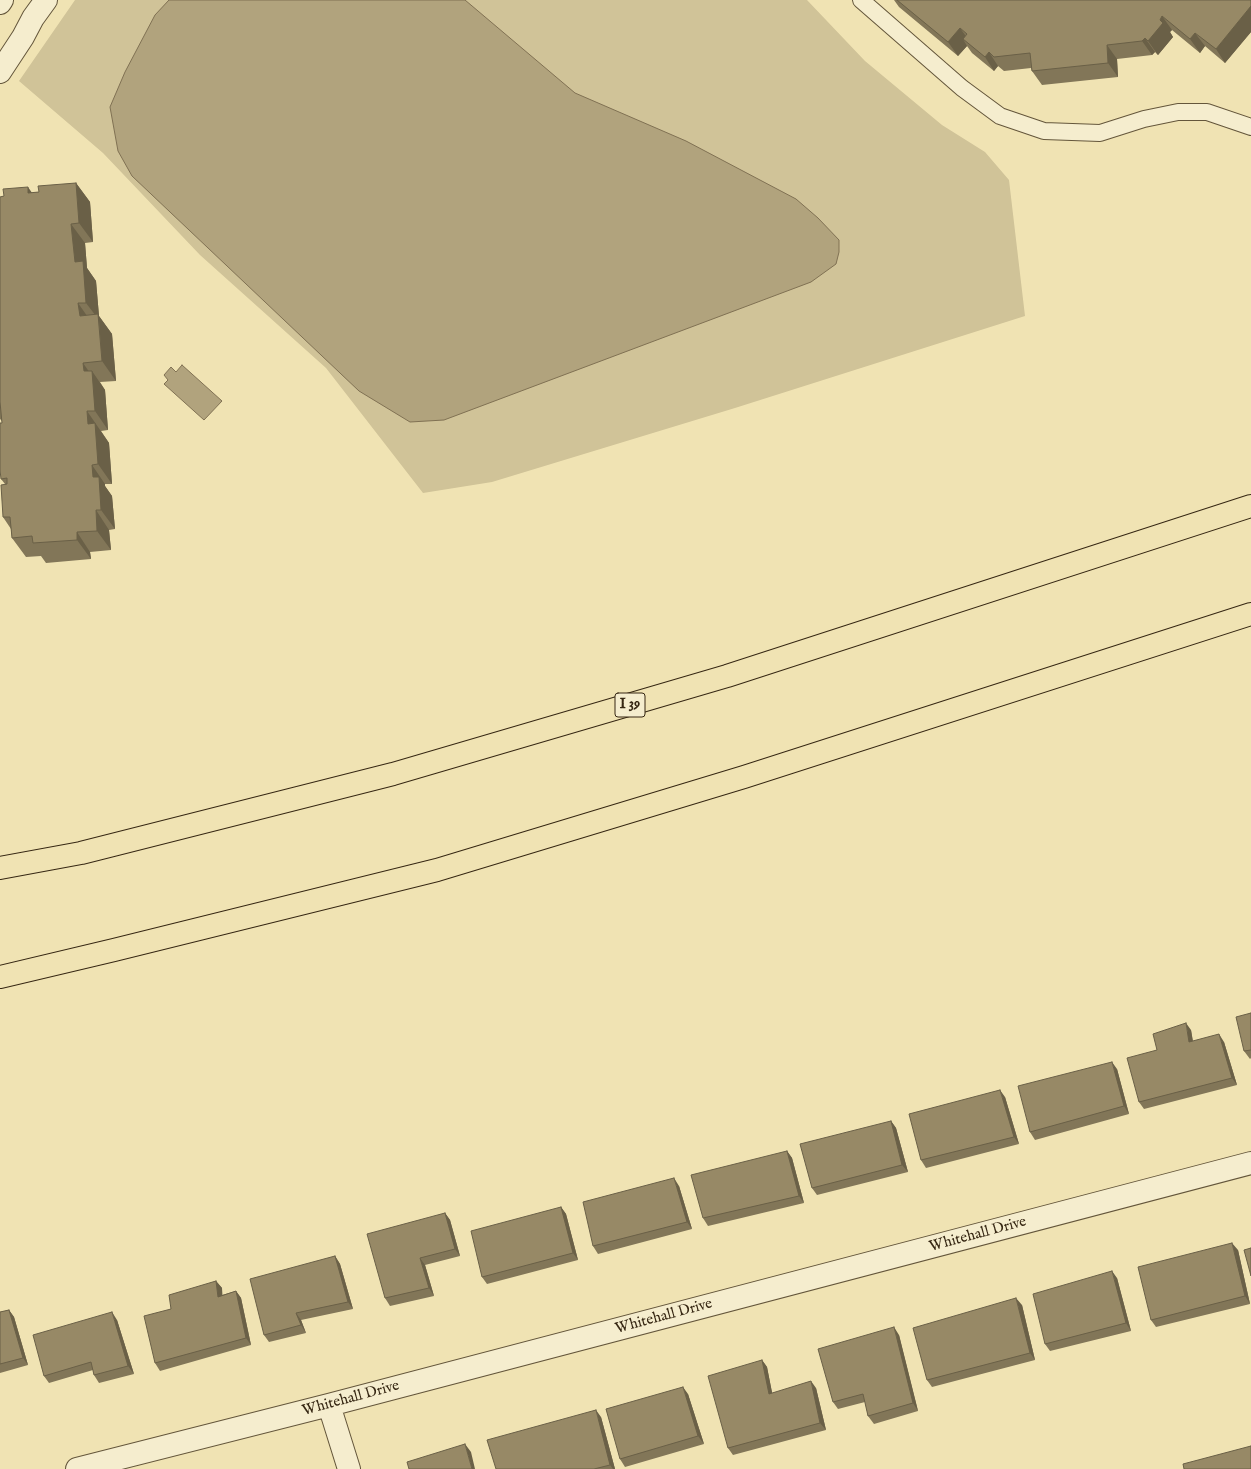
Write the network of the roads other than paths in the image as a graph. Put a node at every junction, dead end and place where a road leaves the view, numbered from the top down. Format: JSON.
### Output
{"nodes":[{"id":1,"x":2,"y":0,"type":"edge"},
{"id":2,"x":861,"y":0,"type":"edge"},
{"id":3,"x":42,"y":2,"type":"edge"},
{"id":4,"x":0,"y":3,"type":"edge"},
{"id":5,"x":0,"y":72,"type":"edge"},
{"id":6,"x":1251,"y":127,"type":"edge"},
{"id":7,"x":1251,"y":506,"type":"edge"},
{"id":8,"x":1251,"y":614,"type":"edge"},
{"id":9,"x":0,"y":868,"type":"edge"},
{"id":10,"x":0,"y":977,"type":"edge"},
{"id":11,"x":1251,"y":1163,"type":"edge"},
{"id":12,"x":329,"y":1405,"type":"junction"},
{"id":13,"x":77,"y":1469,"type":"edge"},
{"id":14,"x":349,"y":1469,"type":"edge"}],
"edges":[{"from":1,"to":4,"type":"street"},
{"from":2,"to":6,"type":"lane"},
{"from":3,"to":5,"type":"street"},
{"from":7,"to":9,"type":"highway","number":"I 39"},
{"from":8,"to":10,"type":"highway"},
{"from":11,"to":12,"type":"street","name":"Whitehall Drive"},
{"from":12,"to":13,"type":"street","name":"Whitehall Drive"},
{"from":12,"to":14,"type":"street"}]}
